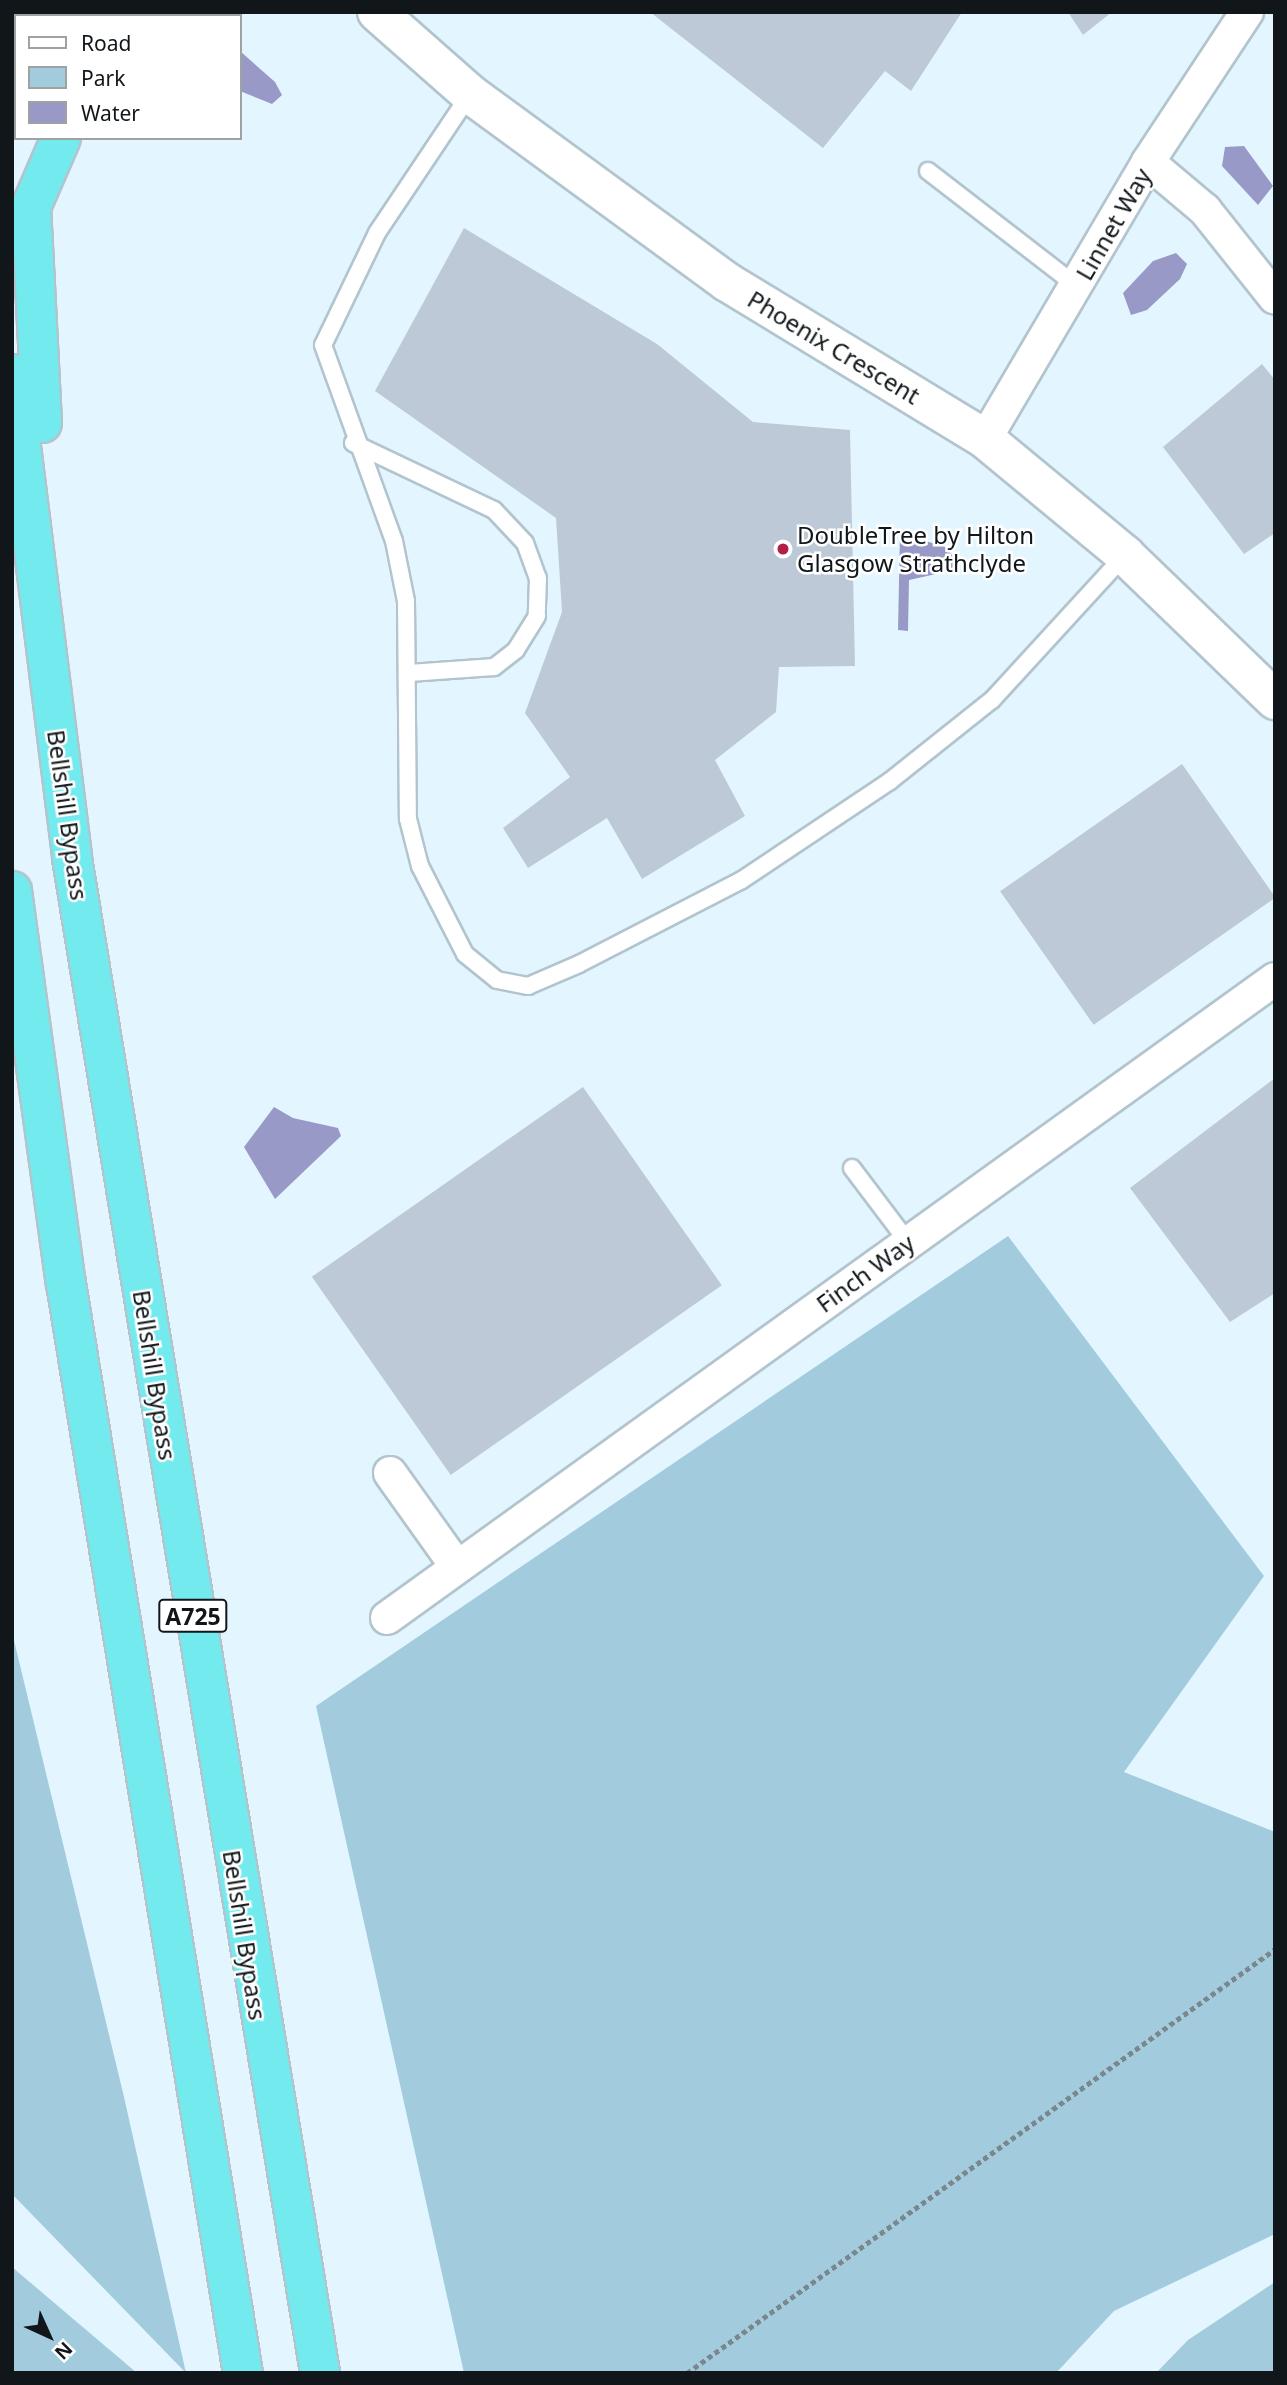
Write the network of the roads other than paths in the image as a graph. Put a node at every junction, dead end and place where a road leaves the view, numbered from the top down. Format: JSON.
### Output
{"nodes":[{"id":1,"x":377,"y":12,"type":"edge"},
{"id":2,"x":1247,"y":12,"type":"edge"},
{"id":3,"x":470,"y":94,"type":"junction"},
{"id":4,"x":60,"y":140,"type":"edge"},
{"id":5,"x":1148,"y":162,"type":"junction"},
{"id":6,"x":928,"y":171,"type":"dead end"},
{"id":7,"x":1077,"y":286,"type":"junction"},
{"id":8,"x":1275,"y":298,"type":"edge"},
{"id":9,"x":12,"y":374,"type":"edge"},
{"id":10,"x":985,"y":439,"type":"junction"},
{"id":11,"x":354,"y":443,"type":"junction"},
{"id":12,"x":1125,"y":555,"type":"junction"},
{"id":13,"x":410,"y":673,"type":"junction"},
{"id":14,"x":1275,"y":700,"type":"edge"},
{"id":15,"x":72,"y":858,"type":"junction"},
{"id":16,"x":12,"y":891,"type":"edge"},
{"id":17,"x":1275,"y":979,"type":"edge"},
{"id":18,"x":852,"y":1168,"type":"dead end"},
{"id":19,"x":908,"y":1242,"type":"junction"},
{"id":20,"x":390,"y":1473,"type":"dead end"},
{"id":21,"x":457,"y":1567,"type":"junction"},
{"id":22,"x":387,"y":1618,"type":"dead end"},
{"id":23,"x":243,"y":2373,"type":"edge"},
{"id":24,"x":320,"y":2373,"type":"edge"}],
"edges":[{"from":1,"to":3,"type":"street","name":"Phoenix Crescent"},
{"from":2,"to":5,"type":"street","name":"Linnet Way"},
{"from":3,"to":10,"type":"street","name":"Phoenix Crescent"},
{"from":3,"to":11,"type":"lane"},
{"from":4,"to":15,"type":"highway"},
{"from":5,"to":7,"type":"street","name":"Linnet Way"},
{"from":5,"to":8,"type":"street"},
{"from":6,"to":7,"type":"lane"},
{"from":7,"to":10,"type":"street","name":"Linnet Way"},
{"from":9,"to":15,"type":"highway","name":"Bellshill Bypass","number":"A725"},
{"from":10,"to":12,"type":"street","name":"Phoenix Crescent"},
{"from":11,"to":13,"type":"lane"},
{"from":11,"to":13,"type":"lane"},
{"from":12,"to":13,"type":"lane"},
{"from":12,"to":14,"type":"street","name":"Phoenix Crescent"},
{"from":15,"to":24,"type":"highway","name":"Bellshill Bypass","number":"A725"},
{"from":16,"to":23,"type":"highway","number":"A725"},
{"from":17,"to":19,"type":"street","name":"Finch Way"},
{"from":18,"to":19,"type":"lane"},
{"from":19,"to":21,"type":"street","name":"Finch Way"},
{"from":20,"to":21,"type":"street"},
{"from":21,"to":22,"type":"street","name":"Finch Way"}]}
